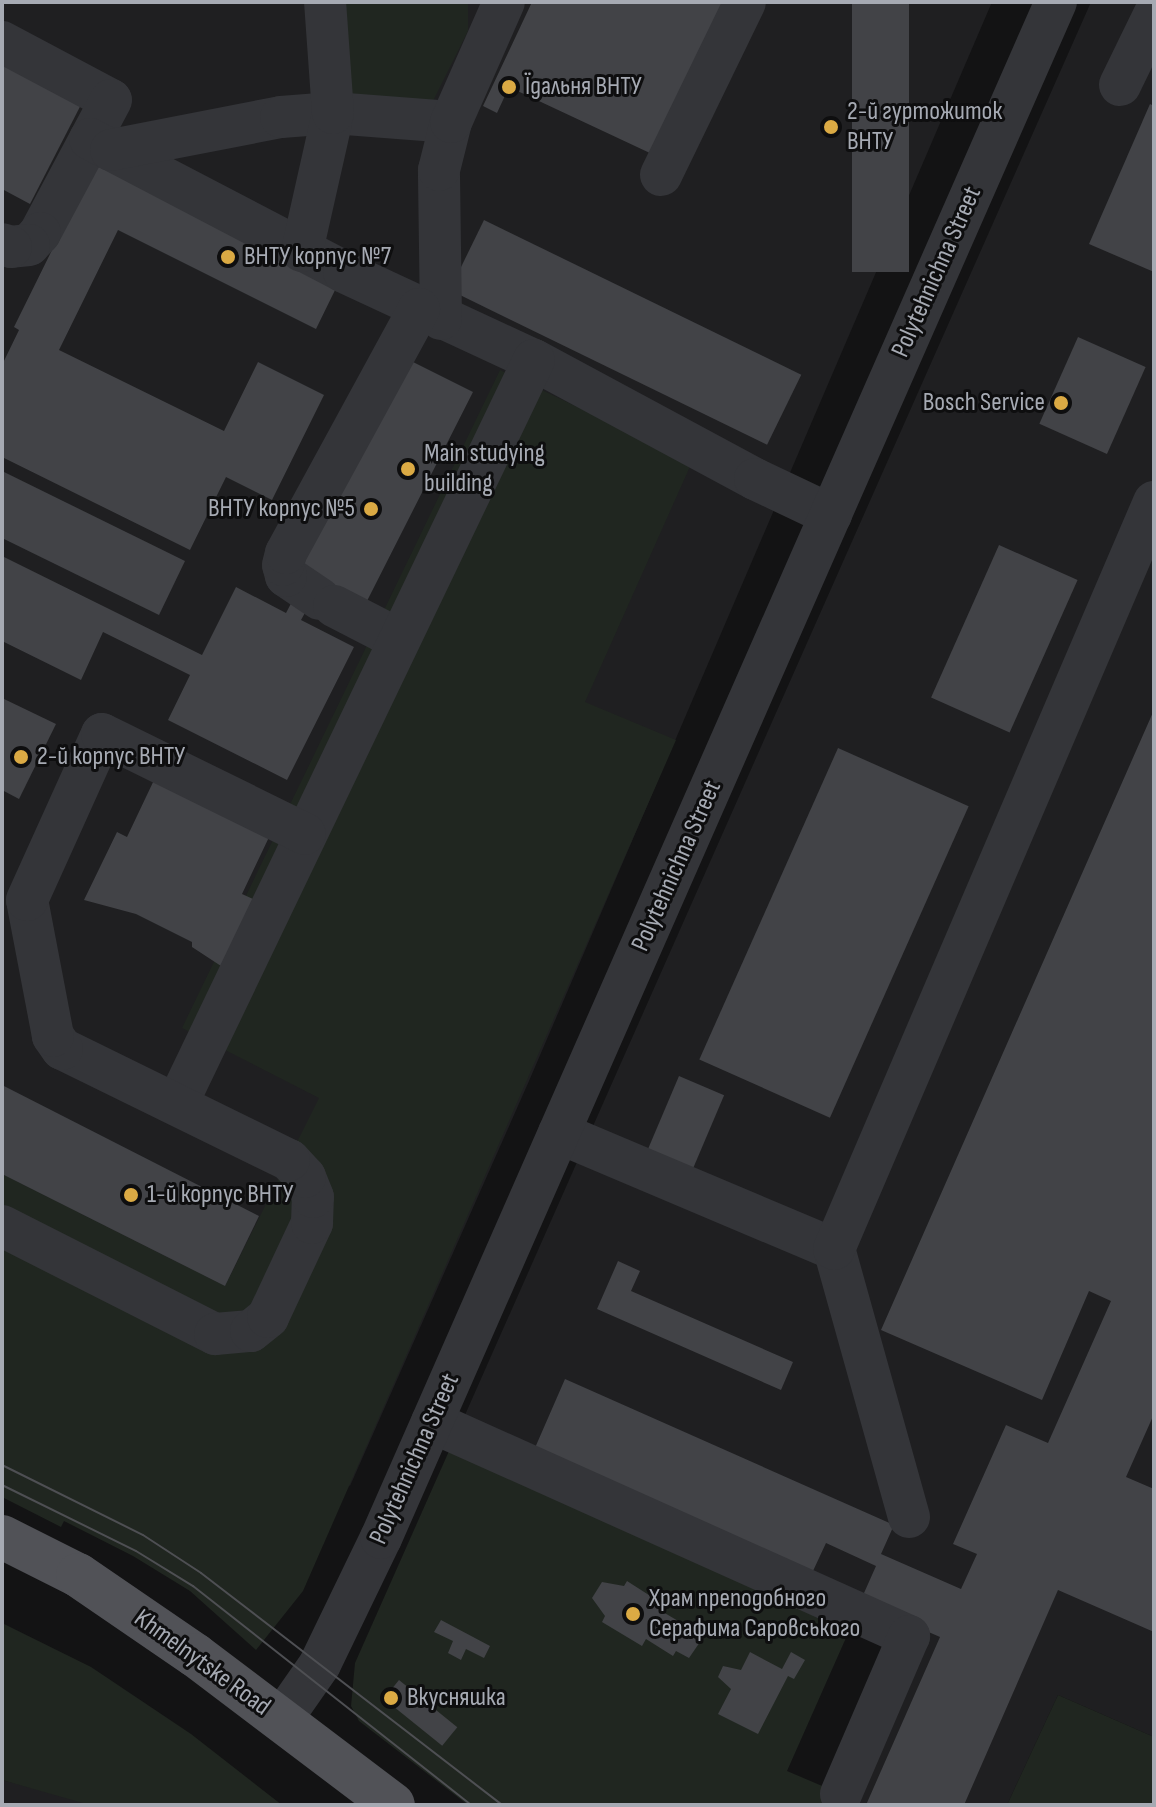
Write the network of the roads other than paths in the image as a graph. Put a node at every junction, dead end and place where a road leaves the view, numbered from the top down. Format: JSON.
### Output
{"nodes":[{"id":1,"x":325,"y":2,"type":"edge"},
{"id":2,"x":504,"y":2,"type":"edge"},
{"id":3,"x":745,"y":2,"type":"edge"},
{"id":4,"x":1056,"y":2,"type":"edge"},
{"id":5,"x":1154,"y":15,"type":"edge"},
{"id":6,"x":2,"y":42,"type":"edge"},
{"id":7,"x":1120,"y":85,"type":"dead end"},
{"id":8,"x":333,"y":113,"type":"junction"},
{"id":9,"x":451,"y":122,"type":"junction"},
{"id":10,"x":101,"y":145,"type":"junction"},
{"id":11,"x":661,"y":175,"type":"dead end"},
{"id":12,"x":2,"y":244,"type":"edge"},
{"id":13,"x":302,"y":251,"type":"junction"},
{"id":14,"x":430,"y":314,"type":"junction"},
{"id":15,"x":534,"y":360,"type":"junction"},
{"id":16,"x":1152,"y":513,"type":"edge"},
{"id":17,"x":831,"y":515,"type":"junction"},
{"id":18,"x":398,"y":639,"type":"junction"},
{"id":19,"x":305,"y":834,"type":"junction"},
{"id":20,"x":177,"y":1104,"type":"junction"},
{"id":21,"x":559,"y":1133,"type":"junction"},
{"id":22,"x":2,"y":1226,"type":"edge"},
{"id":23,"x":834,"y":1249,"type":"junction"},
{"id":24,"x":432,"y":1422,"type":"junction"},
{"id":25,"x":909,"y":1517,"type":"dead end"},
{"id":26,"x":2,"y":1537,"type":"edge"},
{"id":27,"x":281,"y":1720,"type":"junction"},
{"id":28,"x":841,"y":1794,"type":"dead end"},
{"id":29,"x":393,"y":1805,"type":"edge"}],
"edges":[{"from":1,"to":8,"type":"street"},
{"from":2,"to":9,"type":"street"},
{"from":3,"to":11,"type":"street"},
{"from":4,"to":17,"type":"street","name":"Polytehnichna Street"},
{"from":5,"to":7,"type":"street"},
{"from":6,"to":10,"type":"street"},
{"from":8,"to":9,"type":"street"},
{"from":8,"to":10,"type":"street"},
{"from":8,"to":13,"type":"street"},
{"from":9,"to":14,"type":"street"},
{"from":10,"to":12,"type":"street"},
{"from":10,"to":13,"type":"street"},
{"from":13,"to":14,"type":"street"},
{"from":14,"to":15,"type":"street"},
{"from":14,"to":18,"type":"street"},
{"from":15,"to":17,"type":"street"},
{"from":15,"to":18,"type":"street"},
{"from":16,"to":23,"type":"street"},
{"from":17,"to":21,"type":"street","name":"Polytehnichna Street"},
{"from":18,"to":19,"type":"street"},
{"from":19,"to":20,"type":"street"},
{"from":19,"to":20,"type":"street"},
{"from":20,"to":22,"type":"street"},
{"from":21,"to":23,"type":"street"},
{"from":21,"to":24,"type":"street","name":"Polytehnichna Street"},
{"from":23,"to":25,"type":"street"},
{"from":24,"to":27,"type":"street","name":"Polytehnichna Street"},
{"from":24,"to":28,"type":"street"},
{"from":26,"to":27,"type":"main road","name":"Khmelnytske Road"},
{"from":27,"to":29,"type":"main road","name":"Khmelnytske Road"}]}
